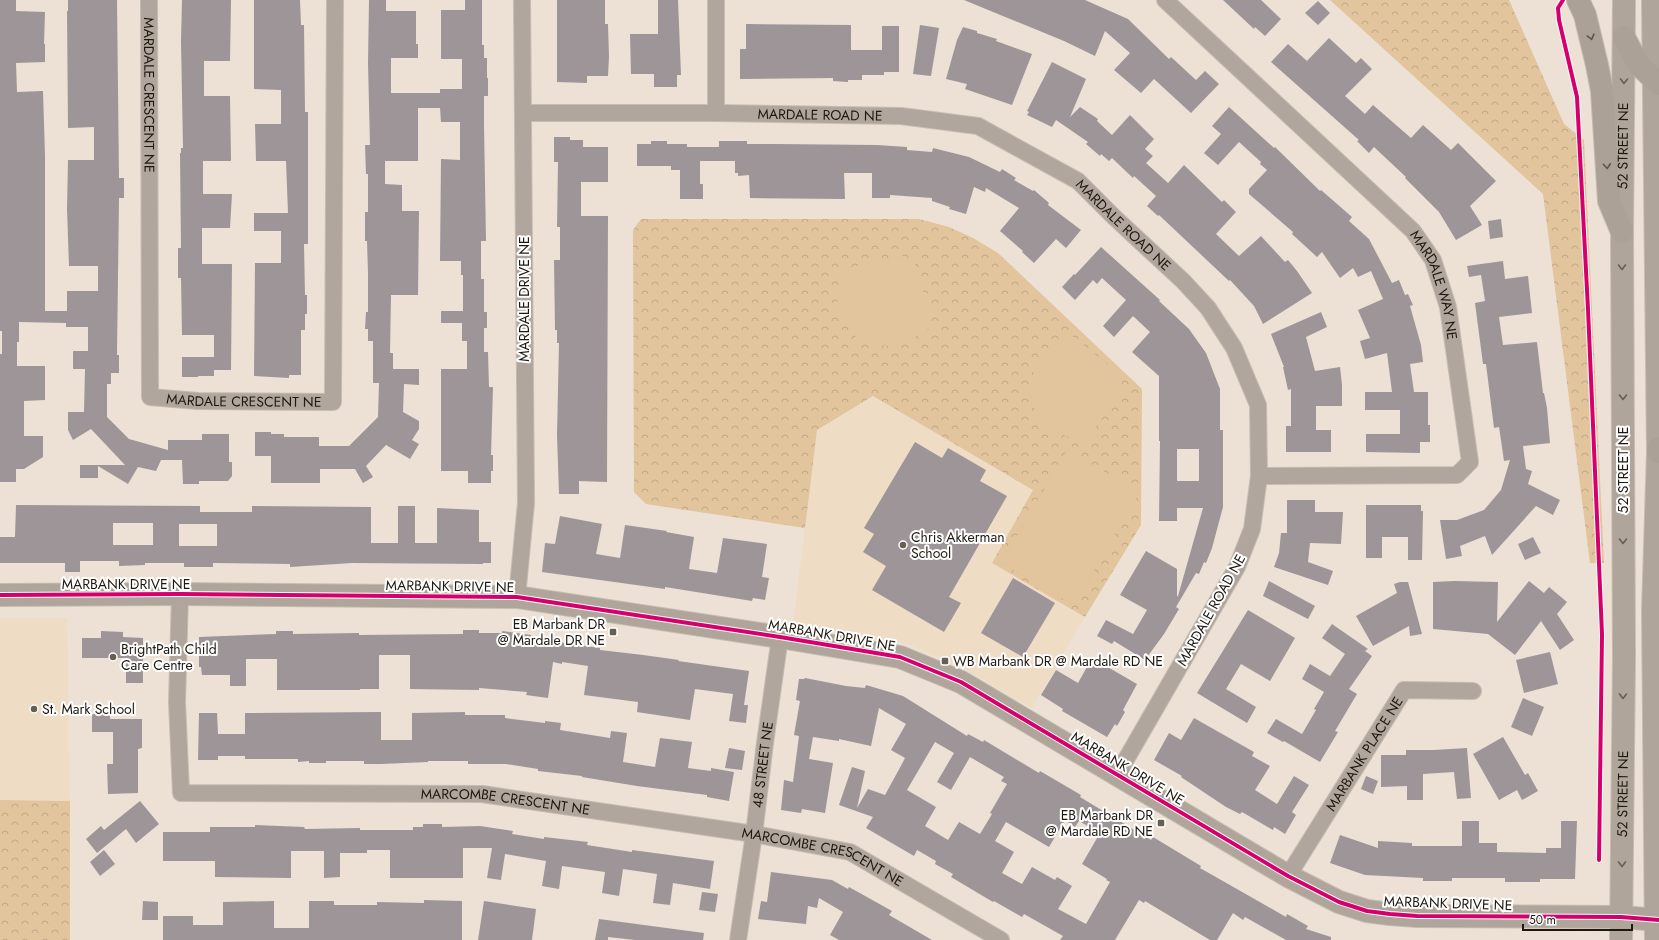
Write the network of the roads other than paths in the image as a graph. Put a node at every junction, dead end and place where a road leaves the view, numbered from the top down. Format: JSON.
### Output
{"nodes":[{"id":1,"x":149,"y":0,"type":"edge"},
{"id":2,"x":335,"y":0,"type":"edge"},
{"id":3,"x":522,"y":0,"type":"edge"},
{"id":4,"x":716,"y":0,"type":"edge"},
{"id":5,"x":1165,"y":0,"type":"edge"},
{"id":6,"x":1578,"y":0,"type":"edge"},
{"id":7,"x":1624,"y":0,"type":"edge"},
{"id":8,"x":1652,"y":0,"type":"edge"},
{"id":9,"x":1624,"y":37,"type":"junction"},
{"id":10,"x":1656,"y":82,"type":"edge"},
{"id":11,"x":523,"y":113,"type":"junction"},
{"id":12,"x":716,"y":113,"type":"junction"},
{"id":13,"x":1622,"y":232,"type":"junction"},
{"id":14,"x":1658,"y":450,"type":"edge"},
{"id":15,"x":1259,"y":476,"type":"junction"},
{"id":16,"x":180,"y":594,"type":"junction"},
{"id":17,"x":0,"y":595,"type":"edge"},
{"id":18,"x":517,"y":597,"type":"junction"},
{"id":19,"x":780,"y":637,"type":"junction"},
{"id":20,"x":1473,"y":691,"type":"dead end"},
{"id":21,"x":1117,"y":775,"type":"junction"},
{"id":22,"x":754,"y":834,"type":"junction"},
{"id":23,"x":1288,"y":876,"type":"junction"},
{"id":24,"x":1657,"y":898,"type":"edge"},
{"id":25,"x":1621,"y":917,"type":"junction"},
{"id":26,"x":1657,"y":926,"type":"edge"},
{"id":27,"x":738,"y":940,"type":"edge"},
{"id":28,"x":1001,"y":940,"type":"edge"},
{"id":29,"x":1621,"y":940,"type":"edge"}],
"edges":[{"from":1,"to":2,"type":"street","name":"MARDALE CRESCENT NE"},
{"from":3,"to":11,"type":"street","name":"MARDALE DRIVE NE"},
{"from":4,"to":12,"type":"street"},
{"from":5,"to":15,"type":"street","name":"MARDALE WAY NE"},
{"from":6,"to":13,"type":"highway","one_way":true},
{"from":7,"to":9,"type":"main road","name":"52 STREET NE"},
{"from":8,"to":10,"type":"main road"},
{"from":9,"to":10,"type":"highway"},
{"from":9,"to":13,"type":"main road","name":"52 STREET NE","one_way":true},
{"from":10,"to":14,"type":"main road"},
{"from":11,"to":12,"type":"street","name":"MARDALE ROAD NE"},
{"from":11,"to":18,"type":"street","name":"MARDALE DRIVE NE"},
{"from":12,"to":15,"type":"street","name":"MARDALE ROAD NE"},
{"from":13,"to":25,"type":"main road","name":"52 STREET NE","one_way":true},
{"from":14,"to":24,"type":"main road"},
{"from":15,"to":21,"type":"street","name":"MARDALE ROAD NE"},
{"from":16,"to":17,"type":"main road","name":"MARBANK DRIVE NE"},
{"from":16,"to":18,"type":"main road","name":"MARBANK DRIVE NE"},
{"from":16,"to":22,"type":"street","name":"MARCOMBE CRESCENT NE"},
{"from":18,"to":19,"type":"main road","name":"MARBANK DRIVE NE"},
{"from":19,"to":21,"type":"main road","name":"MARBANK DRIVE NE"},
{"from":19,"to":22,"type":"street","name":"48 STREET NE"},
{"from":20,"to":23,"type":"street","name":"MARBANK PLACE NE"},
{"from":21,"to":23,"type":"main road","name":"MARBANK DRIVE NE"},
{"from":22,"to":27,"type":"street","name":"48 STREET NE"},
{"from":22,"to":28,"type":"street","name":"MARCOMBE CRESCENT NE"},
{"from":23,"to":25,"type":"main road","name":"MARBANK DRIVE NE"},
{"from":24,"to":25,"type":"main road"},
{"from":24,"to":26,"type":"main road"},
{"from":25,"to":26,"type":"main road","name":"MARBANK DRIVE NE"},
{"from":25,"to":29,"type":"main road","name":"52 STREET NE"}]}
